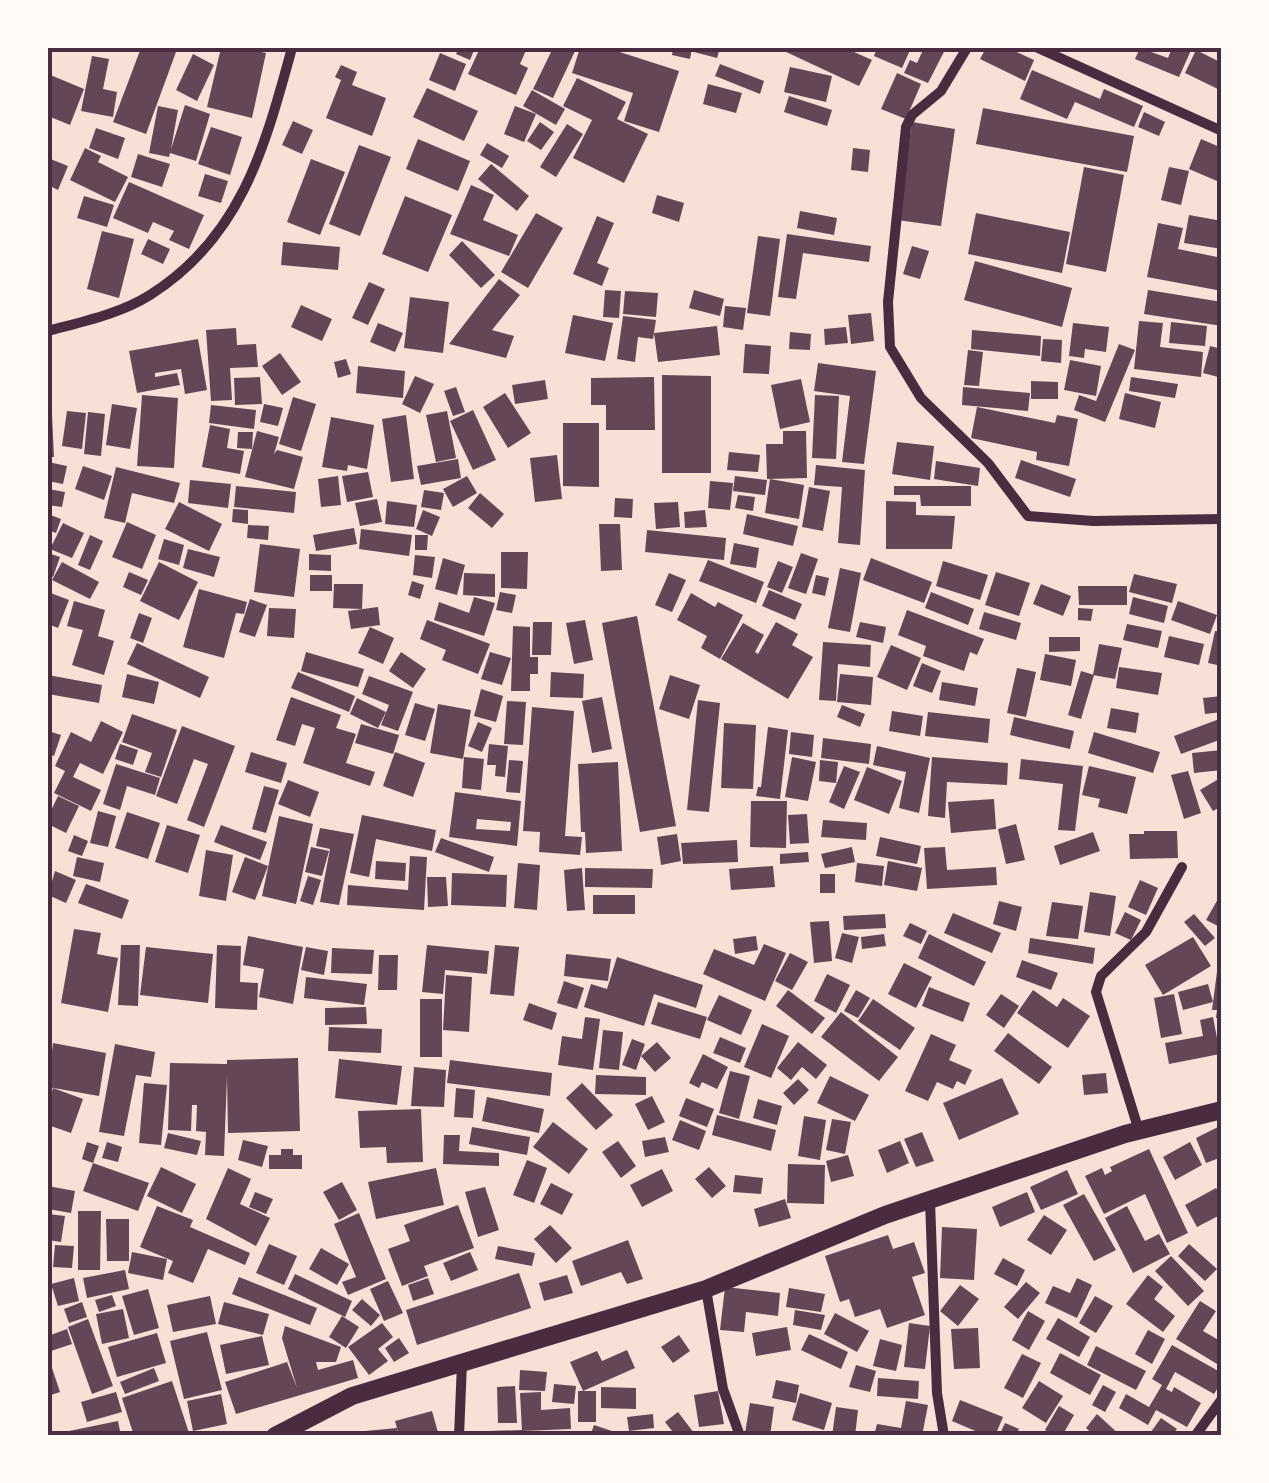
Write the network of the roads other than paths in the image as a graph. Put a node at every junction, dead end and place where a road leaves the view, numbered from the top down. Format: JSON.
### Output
{"nodes":[{"id":1,"x":292,"y":48,"type":"edge"},
{"id":2,"x":967,"y":48,"type":"edge"},
{"id":3,"x":1038,"y":48,"type":"edge"},
{"id":4,"x":1222,"y":131,"type":"edge"},
{"id":5,"x":48,"y":331,"type":"edge"},
{"id":6,"x":1222,"y":519,"type":"edge"},
{"id":7,"x":1182,"y":867,"type":"dead end"},
{"id":8,"x":1222,"y":1110,"type":"edge"},
{"id":9,"x":1138,"y":1131,"type":"junction"},
{"id":10,"x":930,"y":1201,"type":"junction"},
{"id":11,"x":706,"y":1289,"type":"junction"},
{"id":12,"x":462,"y":1363,"type":"junction"},
{"id":13,"x":1222,"y":1399,"type":"edge"},
{"id":14,"x":275,"y":1436,"type":"edge"},
{"id":15,"x":460,"y":1436,"type":"edge"},
{"id":16,"x":740,"y":1436,"type":"edge"},
{"id":17,"x":944,"y":1436,"type":"edge"},
{"id":18,"x":1195,"y":1436,"type":"edge"}],
"edges":[{"from":1,"to":5,"type":"street"},
{"from":2,"to":6,"type":"street"},
{"from":3,"to":4,"type":"street"},
{"from":7,"to":9,"type":"street"},
{"from":8,"to":9,"type":"street"},
{"from":9,"to":10,"type":"street"},
{"from":10,"to":11,"type":"street"},
{"from":10,"to":17,"type":"street"},
{"from":11,"to":12,"type":"street"},
{"from":11,"to":16,"type":"street"},
{"from":12,"to":14,"type":"street"},
{"from":12,"to":15,"type":"street"},
{"from":13,"to":18,"type":"street"}]}
